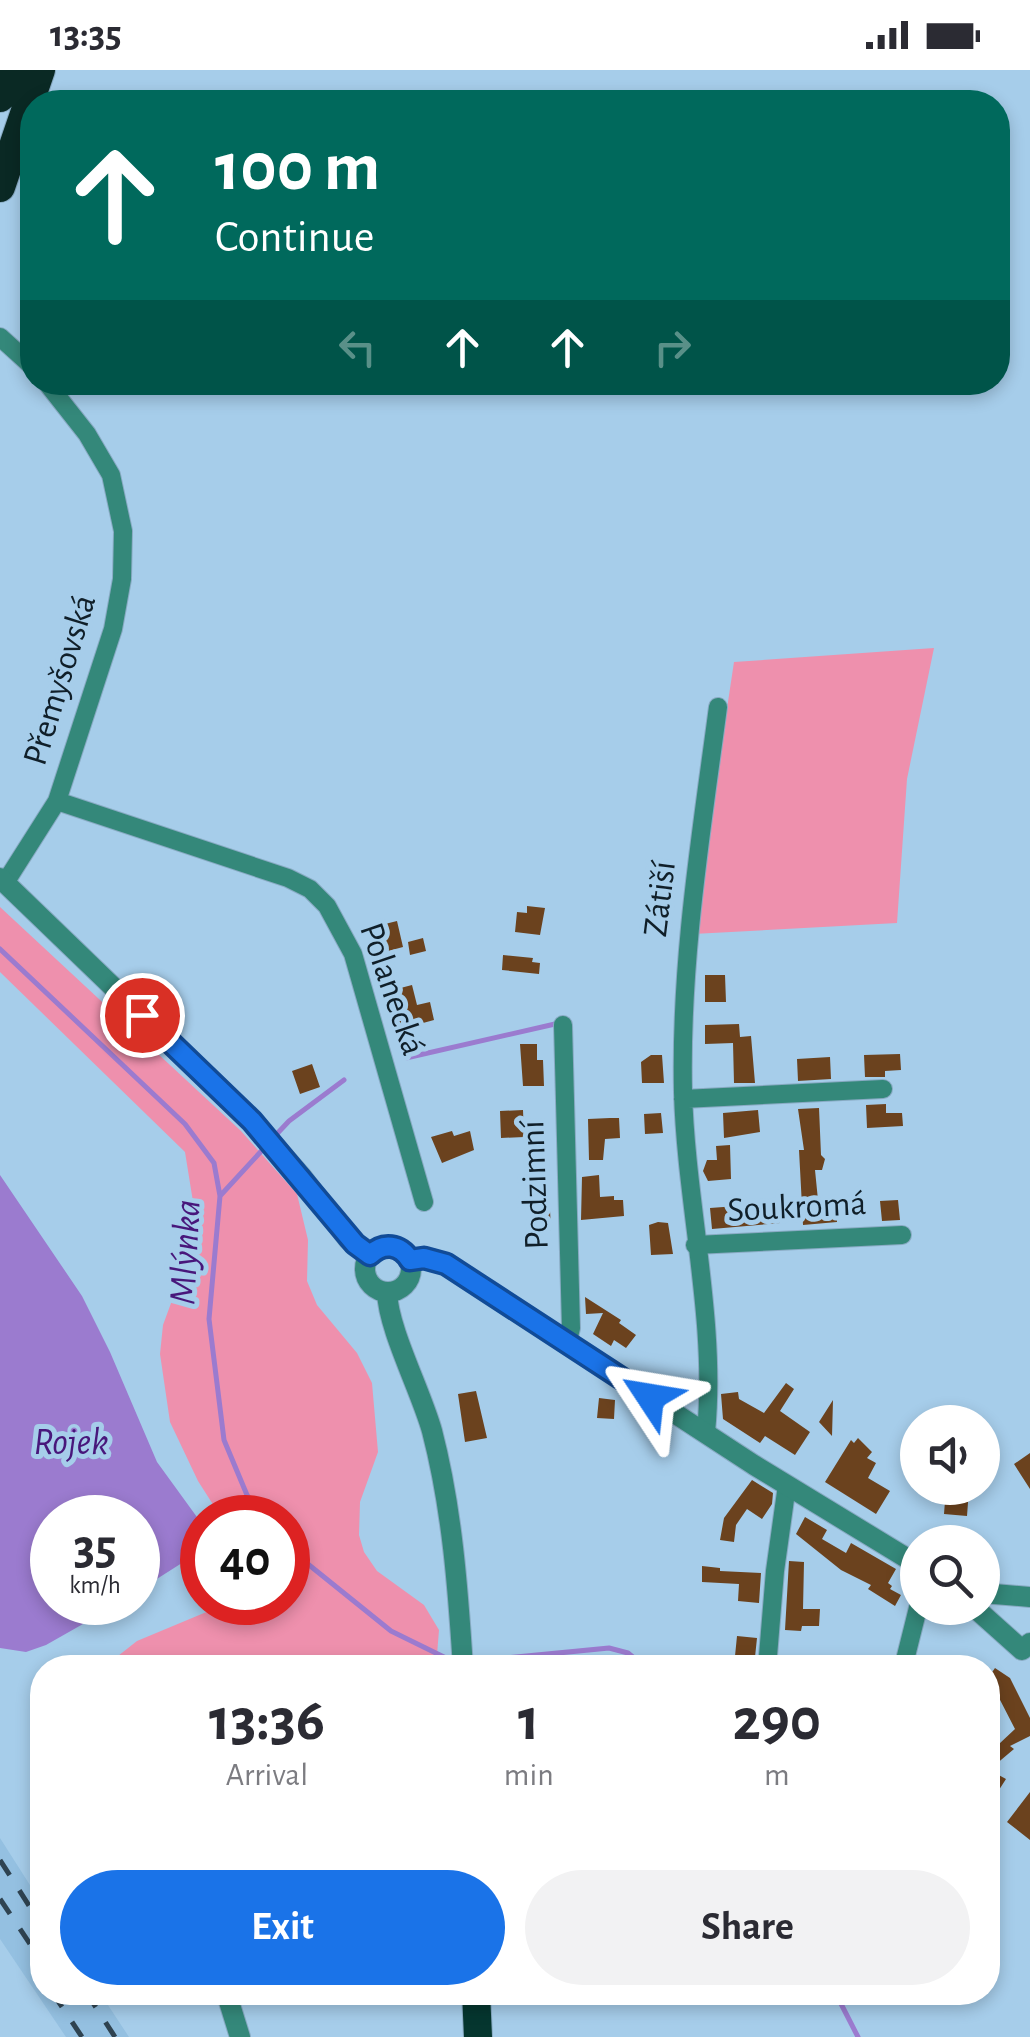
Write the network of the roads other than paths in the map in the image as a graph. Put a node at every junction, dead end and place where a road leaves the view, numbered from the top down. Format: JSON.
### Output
{"nodes":[{"id":1,"x":9,"y":70,"type":"edge"},
{"id":2,"x":0,"y":97,"type":"edge"},
{"id":3,"x":20,"y":129,"type":"edge"},
{"id":4,"x":0,"y":188,"type":"edge"},
{"id":5,"x":0,"y":337,"type":"edge"},
{"id":6,"x":20,"y":355,"type":"edge"},
{"id":7,"x":56,"y":395,"type":"edge"},
{"id":8,"x":718,"y":707,"type":"dead end"},
{"id":9,"x":57,"y":801,"type":"junction"},
{"id":10,"x":3,"y":880,"type":"edge"},
{"id":11,"x":563,"y":1025,"type":"dead end"},
{"id":12,"x":883,"y":1089,"type":"dead end"},
{"id":13,"x":683,"y":1099,"type":"junction"},
{"id":14,"x":424,"y":1202,"type":"dead end"},
{"id":15,"x":902,"y":1234,"type":"dead end"},
{"id":16,"x":696,"y":1245,"type":"junction"},
{"id":17,"x":370,"y":1255,"type":"junction"},
{"id":18,"x":410,"y":1260,"type":"junction"},
{"id":19,"x":387,"y":1292,"type":"junction"},
{"id":20,"x":567,"y":1344,"type":"junction"},
{"id":21,"x":706,"y":1432,"type":"junction"},
{"id":22,"x":787,"y":1486,"type":"junction"},
{"id":23,"x":900,"y":1554,"type":"edge"},
{"id":24,"x":1000,"y":1595,"type":"edge"},
{"id":25,"x":1030,"y":1598,"type":"edge"},
{"id":26,"x":914,"y":1625,"type":"edge"},
{"id":27,"x":996,"y":1625,"type":"edge"},
{"id":28,"x":1028,"y":1650,"type":"edge"},
{"id":29,"x":462,"y":1655,"type":"edge"},
{"id":30,"x":768,"y":1655,"type":"edge"},
{"id":31,"x":907,"y":1655,"type":"edge"},
{"id":32,"x":230,"y":2005,"type":"edge"},
{"id":33,"x":467,"y":2005,"type":"edge"},
{"id":34,"x":477,"y":2005,"type":"edge"},
{"id":35,"x":240,"y":2037,"type":"edge"},
{"id":36,"x":466,"y":2037,"type":"edge"},
{"id":37,"x":478,"y":2037,"type":"edge"}],
"edges":[{"from":1,"to":2,"type":"highway"},
{"from":3,"to":4,"type":"highway"},
{"from":5,"to":6,"type":"street"},
{"from":7,"to":9,"type":"street","name":"Přemyšovská"},
{"from":8,"to":13,"type":"street","name":"Zátiší"},
{"from":9,"to":10,"type":"street","name":"Přemyšovská"},
{"from":9,"to":14,"type":"street","name":"Polanecká"},
{"from":10,"to":17,"type":"street"},
{"from":11,"to":20,"type":"street","name":"Podzimní"},
{"from":12,"to":13,"type":"street"},
{"from":13,"to":16,"type":"street","name":"Zátiší"},
{"from":15,"to":16,"type":"street","name":"Soukromá"},
{"from":16,"to":21,"type":"street","name":"Zátiší"},
{"from":17,"to":18,"type":"street"},
{"from":17,"to":19,"type":"street"},
{"from":18,"to":19,"type":"street"},
{"from":18,"to":20,"type":"street"},
{"from":19,"to":29,"type":"street"},
{"from":20,"to":21,"type":"street"},
{"from":21,"to":22,"type":"street"},
{"from":22,"to":23,"type":"street"},
{"from":22,"to":30,"type":"street"},
{"from":24,"to":25,"type":"street"},
{"from":26,"to":31,"type":"street"},
{"from":27,"to":28,"type":"street"},
{"from":32,"to":35,"type":"street"},
{"from":33,"to":36,"type":"highway"},
{"from":34,"to":37,"type":"highway"}]}
